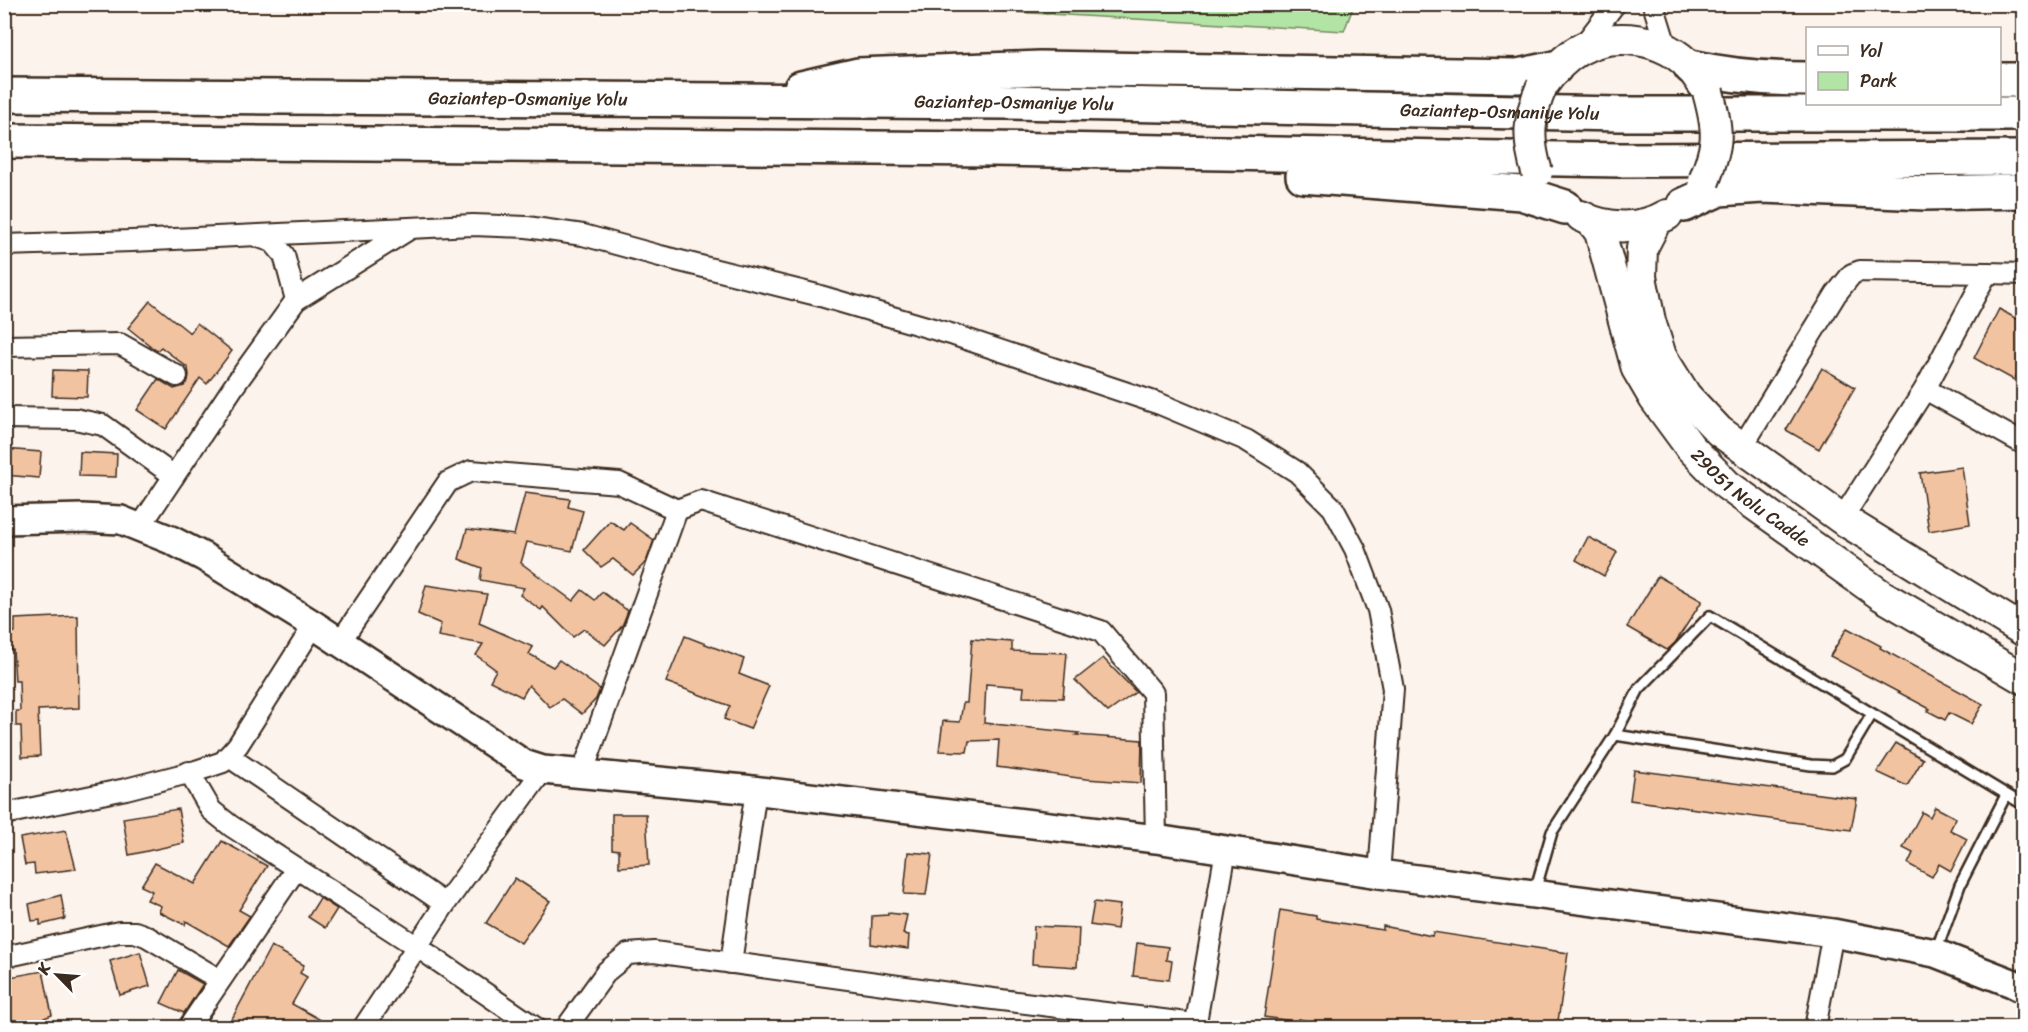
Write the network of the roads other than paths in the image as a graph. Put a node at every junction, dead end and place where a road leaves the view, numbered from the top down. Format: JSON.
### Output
{"nodes":[{"id":1,"x":1615,"y":4,"type":"edge"},
{"id":2,"x":1653,"y":4,"type":"edge"},
{"id":3,"x":1559,"y":68,"type":"junction"},
{"id":4,"x":1688,"y":70,"type":"junction"},
{"id":5,"x":1806,"y":79,"type":"edge"},
{"id":6,"x":2001,"y":80,"type":"edge"},
{"id":7,"x":2024,"y":80,"type":"edge"},
{"id":8,"x":4,"y":96,"type":"edge"},
{"id":9,"x":746,"y":101,"type":"junction"},
{"id":10,"x":2024,"y":114,"type":"edge"},
{"id":11,"x":4,"y":141,"type":"edge"},
{"id":12,"x":698,"y":147,"type":"junction"},
{"id":13,"x":2024,"y":158,"type":"edge"},
{"id":14,"x":2024,"y":191,"type":"edge"},
{"id":15,"x":1694,"y":193,"type":"junction"},
{"id":16,"x":1565,"y":207,"type":"junction"},
{"id":17,"x":1656,"y":221,"type":"junction"},
{"id":18,"x":1593,"y":223,"type":"junction"},
{"id":19,"x":412,"y":227,"type":"junction"},
{"id":20,"x":254,"y":235,"type":"junction"},
{"id":21,"x":4,"y":245,"type":"edge"},
{"id":22,"x":1987,"y":273,"type":"junction"},
{"id":23,"x":2024,"y":274,"type":"edge"},
{"id":24,"x":297,"y":300,"type":"junction"},
{"id":25,"x":4,"y":346,"type":"edge"},
{"id":26,"x":177,"y":376,"type":"dead end"},
{"id":27,"x":1925,"y":389,"type":"junction"},
{"id":28,"x":4,"y":418,"type":"edge"},
{"id":29,"x":2024,"y":444,"type":"edge"},
{"id":30,"x":1742,"y":447,"type":"junction"},
{"id":31,"x":174,"y":476,"type":"junction"},
{"id":32,"x":677,"y":510,"type":"junction"},
{"id":33,"x":1842,"y":519,"type":"junction"},
{"id":34,"x":4,"y":520,"type":"edge"},
{"id":35,"x":140,"y":527,"type":"junction"},
{"id":36,"x":314,"y":625,"type":"junction"},
{"id":37,"x":2024,"y":631,"type":"edge"},
{"id":38,"x":340,"y":642,"type":"junction"},
{"id":39,"x":2024,"y":679,"type":"edge"},
{"id":40,"x":1872,"y":714,"type":"junction"},
{"id":41,"x":1615,"y":735,"type":"junction"},
{"id":42,"x":228,"y":756,"type":"junction"},
{"id":43,"x":543,"y":770,"type":"junction"},
{"id":44,"x":189,"y":772,"type":"junction"},
{"id":45,"x":582,"y":774,"type":"junction"},
{"id":46,"x":756,"y":790,"type":"junction"},
{"id":47,"x":2006,"y":795,"type":"junction"},
{"id":48,"x":2024,"y":805,"type":"edge"},
{"id":49,"x":4,"y":814,"type":"edge"},
{"id":50,"x":1156,"y":838,"type":"junction"},
{"id":51,"x":1226,"y":850,"type":"junction"},
{"id":52,"x":296,"y":869,"type":"junction"},
{"id":53,"x":1379,"y":874,"type":"junction"},
{"id":54,"x":1534,"y":894,"type":"junction"},
{"id":55,"x":445,"y":904,"type":"junction"},
{"id":56,"x":1833,"y":933,"type":"junction"},
{"id":57,"x":417,"y":946,"type":"junction"},
{"id":58,"x":1935,"y":953,"type":"junction"},
{"id":59,"x":4,"y":957,"type":"edge"},
{"id":60,"x":731,"y":963,"type":"junction"},
{"id":61,"x":220,"y":980,"type":"junction"},
{"id":62,"x":2024,"y":989,"type":"edge"},
{"id":63,"x":1195,"y":1026,"type":"edge"},
{"id":64,"x":188,"y":1028,"type":"edge"},
{"id":65,"x":363,"y":1028,"type":"edge"},
{"id":66,"x":536,"y":1028,"type":"edge"},
{"id":67,"x":566,"y":1028,"type":"edge"},
{"id":68,"x":1815,"y":1028,"type":"edge"}],
"edges":[{"from":1,"to":3,"type":"street"},
{"from":2,"to":4,"type":"street"},
{"from":3,"to":4,"type":"main road"},
{"from":3,"to":9,"type":"highway"},
{"from":3,"to":16,"type":"main road","bridge":true},
{"from":4,"to":5,"type":"highway"},
{"from":4,"to":15,"type":"main road","bridge":true},
{"from":6,"to":7,"type":"highway"},
{"from":8,"to":9,"type":"highway","name":"Gaziantep-Osmaniye Yolu"},
{"from":9,"to":10,"type":"highway","name":"Gaziantep-Osmaniye Yolu"},
{"from":11,"to":12,"type":"highway"},
{"from":12,"to":13,"type":"highway"},
{"from":12,"to":16,"type":"highway"},
{"from":14,"to":15,"type":"highway"},
{"from":15,"to":17,"type":"main road"},
{"from":16,"to":18,"type":"main road"},
{"from":17,"to":18,"type":"main road"},
{"from":17,"to":30,"type":"main road","name":"29051 Nolu Cadde"},
{"from":18,"to":39,"type":"main road","name":"29051 Nolu Cadde"},
{"from":19,"to":20,"type":"street"},
{"from":19,"to":24,"type":"street"},
{"from":19,"to":53,"type":"street"},
{"from":20,"to":21,"type":"street"},
{"from":20,"to":24,"type":"street"},
{"from":22,"to":23,"type":"street"},
{"from":22,"to":27,"type":"street"},
{"from":22,"to":30,"type":"street"},
{"from":24,"to":31,"type":"street"},
{"from":25,"to":26,"type":"street"},
{"from":27,"to":29,"type":"street"},
{"from":27,"to":33,"type":"street"},
{"from":28,"to":31,"type":"street"},
{"from":30,"to":33,"type":"main road","name":"29051 Nolu Cadde"},
{"from":31,"to":35,"type":"street"},
{"from":32,"to":38,"type":"street"},
{"from":32,"to":45,"type":"street"},
{"from":32,"to":50,"type":"street"},
{"from":33,"to":37,"type":"main road","name":"29051 Nolu Cadde"},
{"from":34,"to":35,"type":"street"},
{"from":35,"to":36,"type":"street"},
{"from":36,"to":38,"type":"street"},
{"from":36,"to":42,"type":"street"},
{"from":38,"to":43,"type":"street"},
{"from":40,"to":41,"type":"lane"},
{"from":40,"to":41,"type":"lane"},
{"from":40,"to":47,"type":"lane"},
{"from":41,"to":54,"type":"lane"},
{"from":42,"to":44,"type":"street"},
{"from":42,"to":55,"type":"street"},
{"from":43,"to":45,"type":"street"},
{"from":43,"to":55,"type":"street"},
{"from":44,"to":49,"type":"street"},
{"from":44,"to":52,"type":"street"},
{"from":45,"to":46,"type":"street"},
{"from":46,"to":50,"type":"street"},
{"from":46,"to":60,"type":"street"},
{"from":47,"to":48,"type":"lane"},
{"from":47,"to":58,"type":"lane"},
{"from":50,"to":51,"type":"street"},
{"from":51,"to":53,"type":"street"},
{"from":51,"to":63,"type":"street"},
{"from":52,"to":57,"type":"street"},
{"from":52,"to":61,"type":"street"},
{"from":53,"to":54,"type":"street"},
{"from":54,"to":56,"type":"street"},
{"from":55,"to":57,"type":"street"},
{"from":56,"to":58,"type":"street"},
{"from":56,"to":68,"type":"street"},
{"from":57,"to":65,"type":"street"},
{"from":57,"to":66,"type":"street"},
{"from":58,"to":62,"type":"street"},
{"from":59,"to":61,"type":"street"},
{"from":60,"to":63,"type":"street"},
{"from":60,"to":67,"type":"street"},
{"from":61,"to":64,"type":"street"}]}
